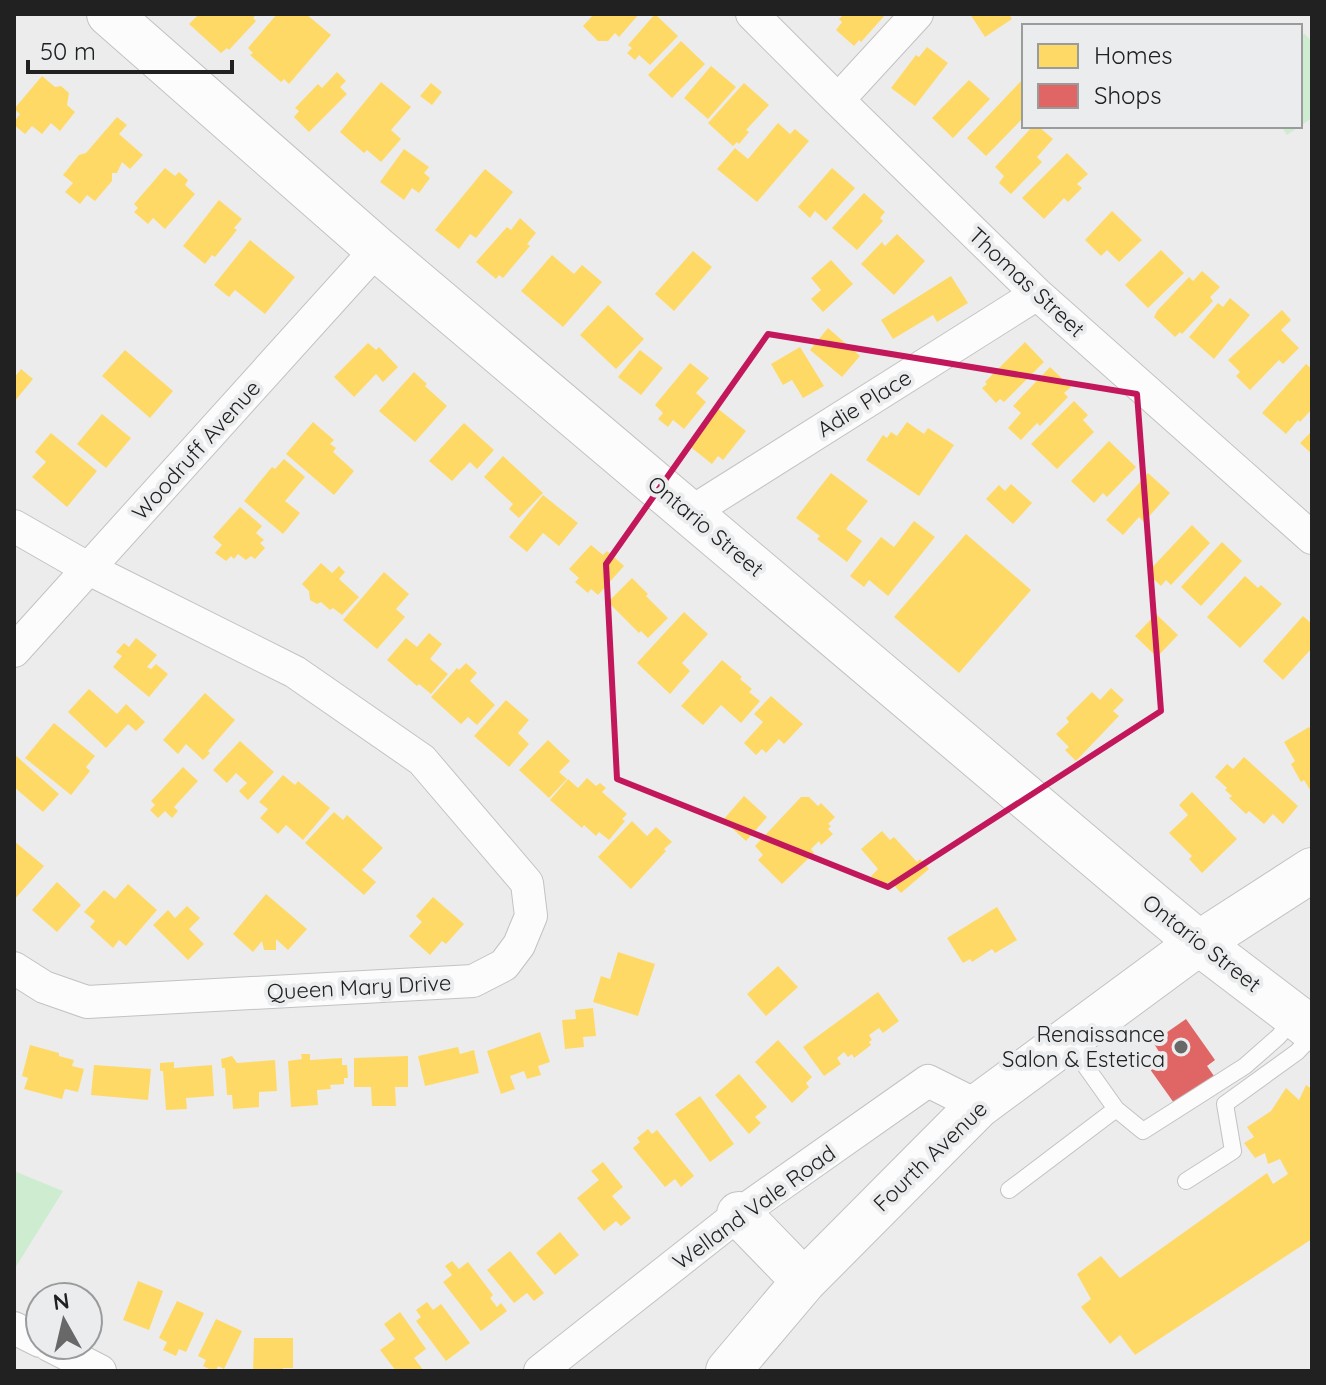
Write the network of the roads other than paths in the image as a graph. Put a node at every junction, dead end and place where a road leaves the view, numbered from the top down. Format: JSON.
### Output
{"nodes":[{"id":1,"x":109,"y":14,"type":"edge"},
{"id":2,"x":752,"y":14,"type":"edge"},
{"id":3,"x":917,"y":14,"type":"edge"},
{"id":4,"x":838,"y":100,"type":"junction"},
{"id":5,"x":377,"y":249,"type":"junction"},
{"id":6,"x":1037,"y":294,"type":"junction"},
{"id":7,"x":690,"y":513,"type":"junction"},
{"id":8,"x":14,"y":526,"type":"edge"},
{"id":9,"x":1312,"y":538,"type":"edge"},
{"id":10,"x":89,"y":569,"type":"junction"},
{"id":11,"x":14,"y":651,"type":"edge"},
{"id":12,"x":1312,"y":870,"type":"edge"},
{"id":13,"x":1199,"y":943,"type":"junction"},
{"id":14,"x":14,"y":968,"type":"edge"},
{"id":15,"x":1307,"y":1027,"type":"edge"},
{"id":16,"x":1067,"y":1040,"type":"junction"},
{"id":17,"x":978,"y":1106,"type":"junction"},
{"id":18,"x":1116,"y":1109,"type":"junction"},
{"id":19,"x":1186,"y":1181,"type":"dead end"},
{"id":20,"x":1009,"y":1190,"type":"dead end"},
{"id":21,"x":739,"y":1214,"type":"junction"},
{"id":22,"x":804,"y":1281,"type":"junction"},
{"id":23,"x":80,"y":1361,"type":"edge"},
{"id":24,"x":100,"y":1371,"type":"edge"},
{"id":25,"x":540,"y":1371,"type":"edge"},
{"id":26,"x":728,"y":1371,"type":"edge"}],
"edges":[{"from":1,"to":5,"type":"main road","name":"Ontario Street"},
{"from":2,"to":4,"type":"street","name":"Thomas Street"},
{"from":3,"to":4,"type":"street"},
{"from":4,"to":6,"type":"street","name":"Thomas Street"},
{"from":5,"to":7,"type":"main road","name":"Ontario Street"},
{"from":5,"to":10,"type":"street","name":"Woodruff Avenue"},
{"from":6,"to":7,"type":"street","name":"Adie Place"},
{"from":6,"to":9,"type":"street","name":"Thomas Street"},
{"from":7,"to":13,"type":"main road","name":"Ontario Street"},
{"from":8,"to":10,"type":"street","name":"Queen Mary Drive"},
{"from":10,"to":11,"type":"street","name":"Woodruff Avenue"},
{"from":10,"to":14,"type":"street","name":"Queen Mary Drive"},
{"from":12,"to":13,"type":"main road","name":"Fourth Avenue"},
{"from":13,"to":15,"type":"main road","name":"Ontario Street"},
{"from":13,"to":16,"type":"main road","name":"Fourth Avenue"},
{"from":15,"to":18,"type":"lane"},
{"from":15,"to":19,"type":"lane"},
{"from":16,"to":17,"type":"main road","name":"Fourth Avenue"},
{"from":16,"to":18,"type":"lane"},
{"from":17,"to":21,"type":"street","name":"Welland Vale Road"},
{"from":17,"to":22,"type":"main road","name":"Fourth Avenue"},
{"from":18,"to":20,"type":"lane"},
{"from":21,"to":22,"type":"main road"},
{"from":21,"to":25,"type":"street","name":"Welland Vale Road"},
{"from":22,"to":26,"type":"main road","name":"Fourth Avenue"},
{"from":23,"to":24,"type":"street"}]}
